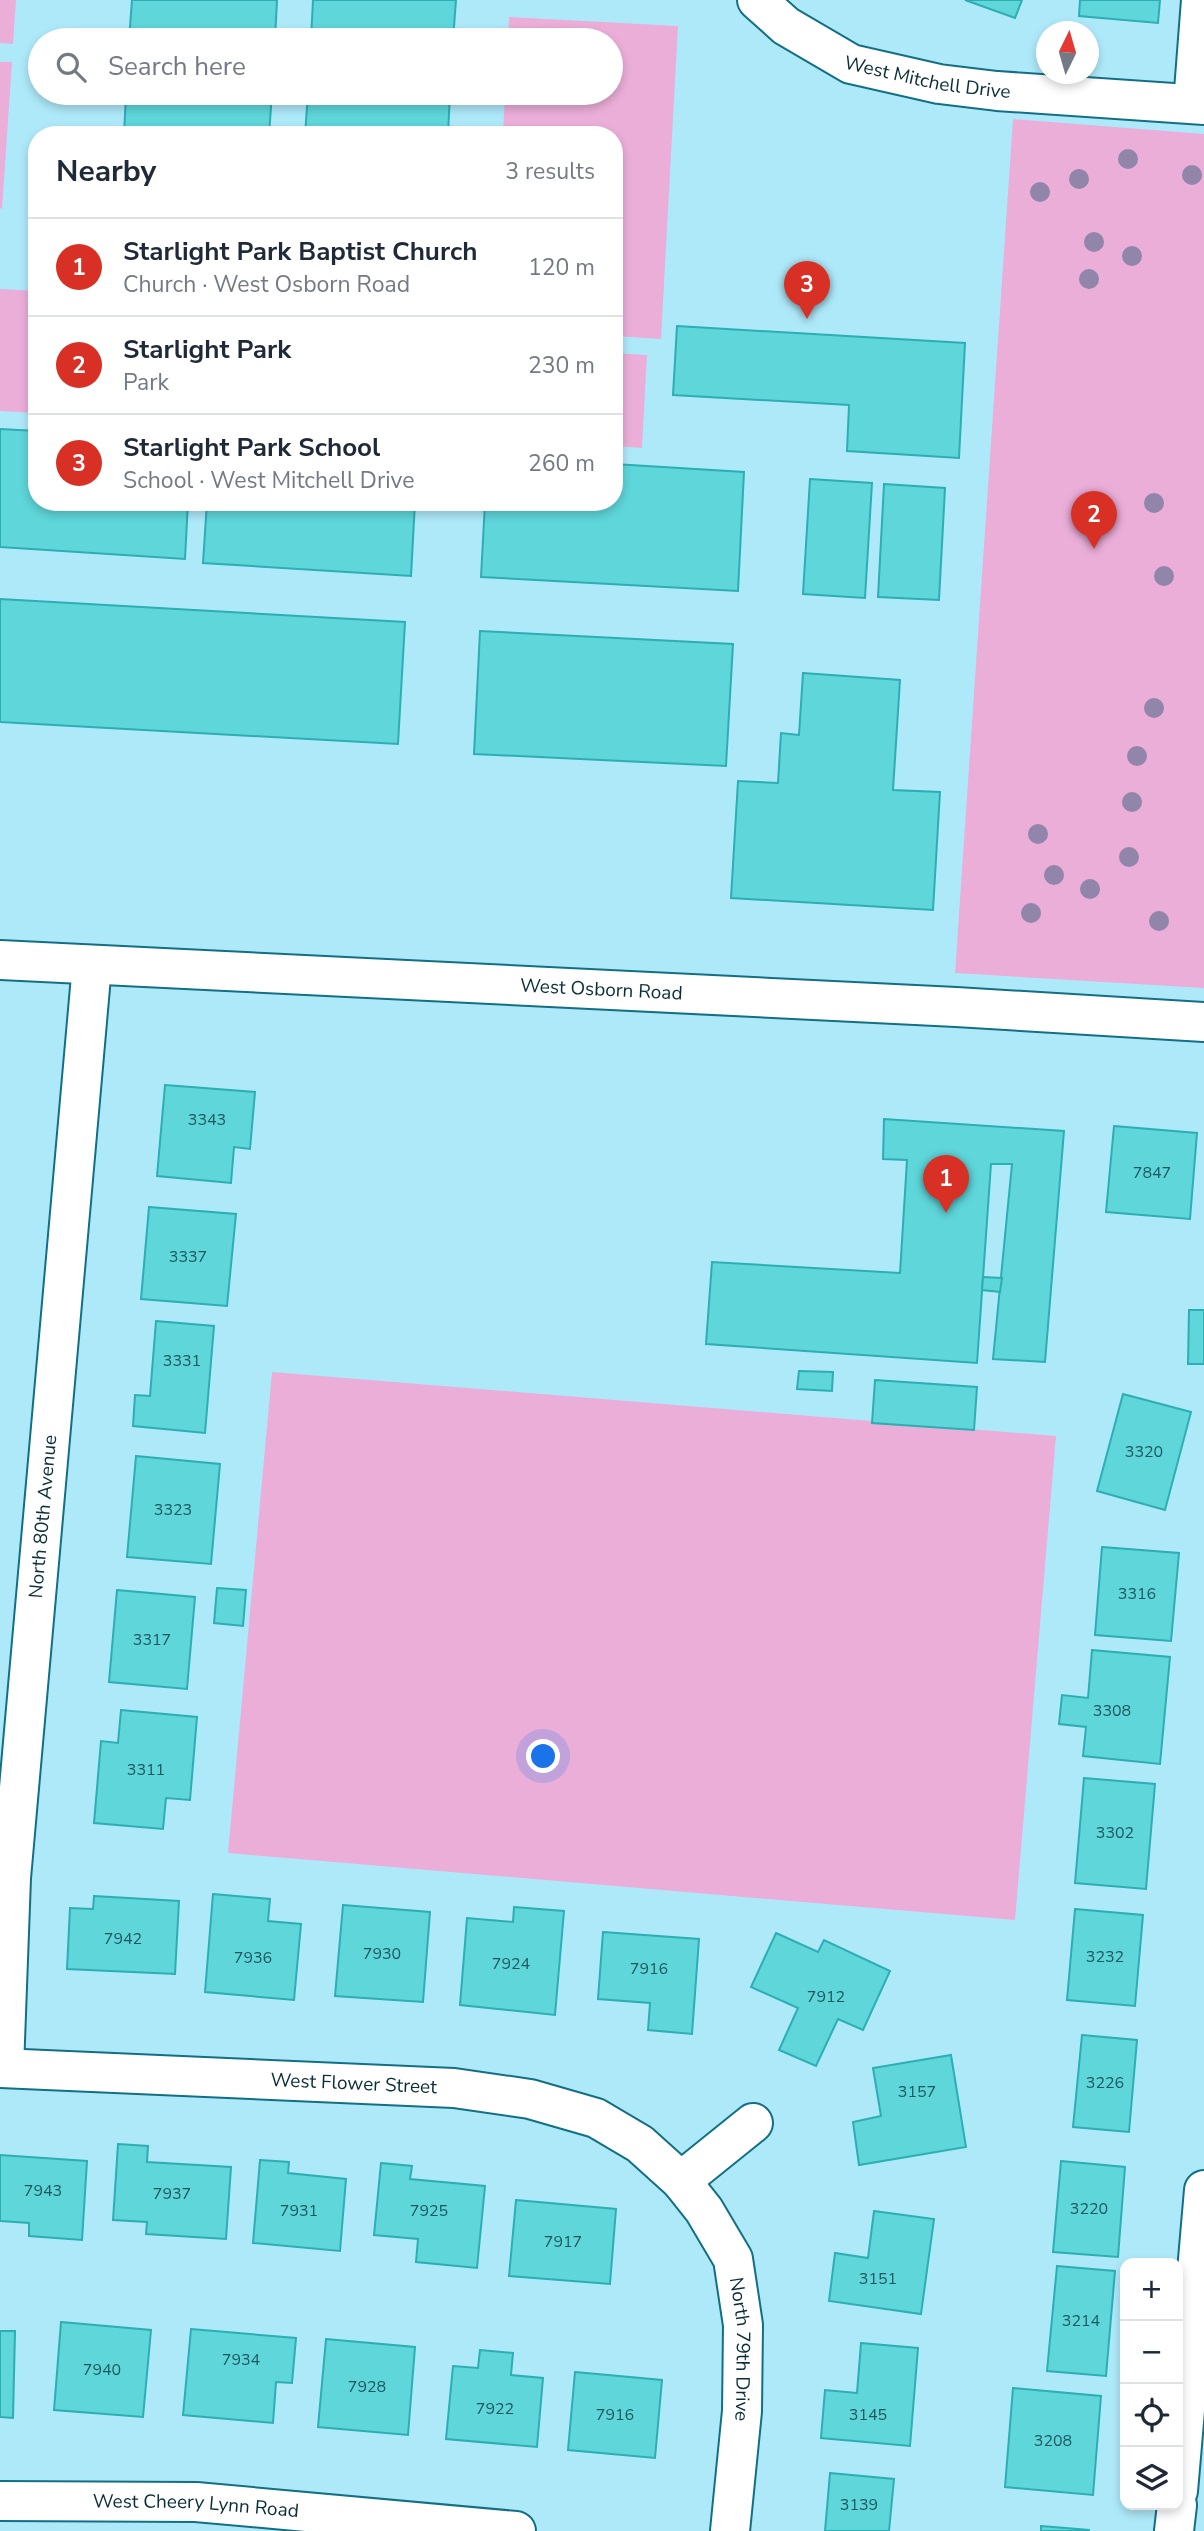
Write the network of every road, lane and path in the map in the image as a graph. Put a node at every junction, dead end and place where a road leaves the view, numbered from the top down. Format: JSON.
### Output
{"nodes":[{"id":1,"x":757,"y":0,"type":"edge"},
{"id":2,"x":1201,"y":0,"type":"edge"},
{"id":3,"x":1198,"y":104,"type":"edge"},
{"id":4,"x":0,"y":960,"type":"edge"},
{"id":5,"x":92,"y":965,"type":"junction"},
{"id":6,"x":1204,"y":1022,"type":"edge"},
{"id":7,"x":2,"y":2068,"type":"edge"},
{"id":8,"x":752,"y":2123,"type":"dead end"},
{"id":9,"x":681,"y":2181,"type":"junction"},
{"id":10,"x":1204,"y":2190,"type":"edge"},
{"id":11,"x":1182,"y":2447,"type":"edge"},
{"id":12,"x":0,"y":2501,"type":"edge"},
{"id":13,"x":1176,"y":2510,"type":"edge"},
{"id":14,"x":516,"y":2531,"type":"edge"},
{"id":15,"x":730,"y":2531,"type":"edge"},
{"id":16,"x":1174,"y":2531,"type":"edge"}],
"edges":[{"from":1,"to":3,"type":"street","name":"West Mitchell Drive"},
{"from":2,"to":3,"type":"street"},
{"from":4,"to":5,"type":"street","name":"West Osborn Road"},
{"from":5,"to":6,"type":"street","name":"West Osborn Road"},
{"from":5,"to":7,"type":"street","name":"North 80th Avenue"},
{"from":7,"to":9,"type":"street","name":"West Flower Street"},
{"from":8,"to":9,"type":"street"},
{"from":9,"to":15,"type":"street","name":"North 79th Drive"},
{"from":10,"to":11,"type":"street"},
{"from":12,"to":14,"type":"street","name":"West Cheery Lynn Road"},
{"from":13,"to":16,"type":"street"}]}
